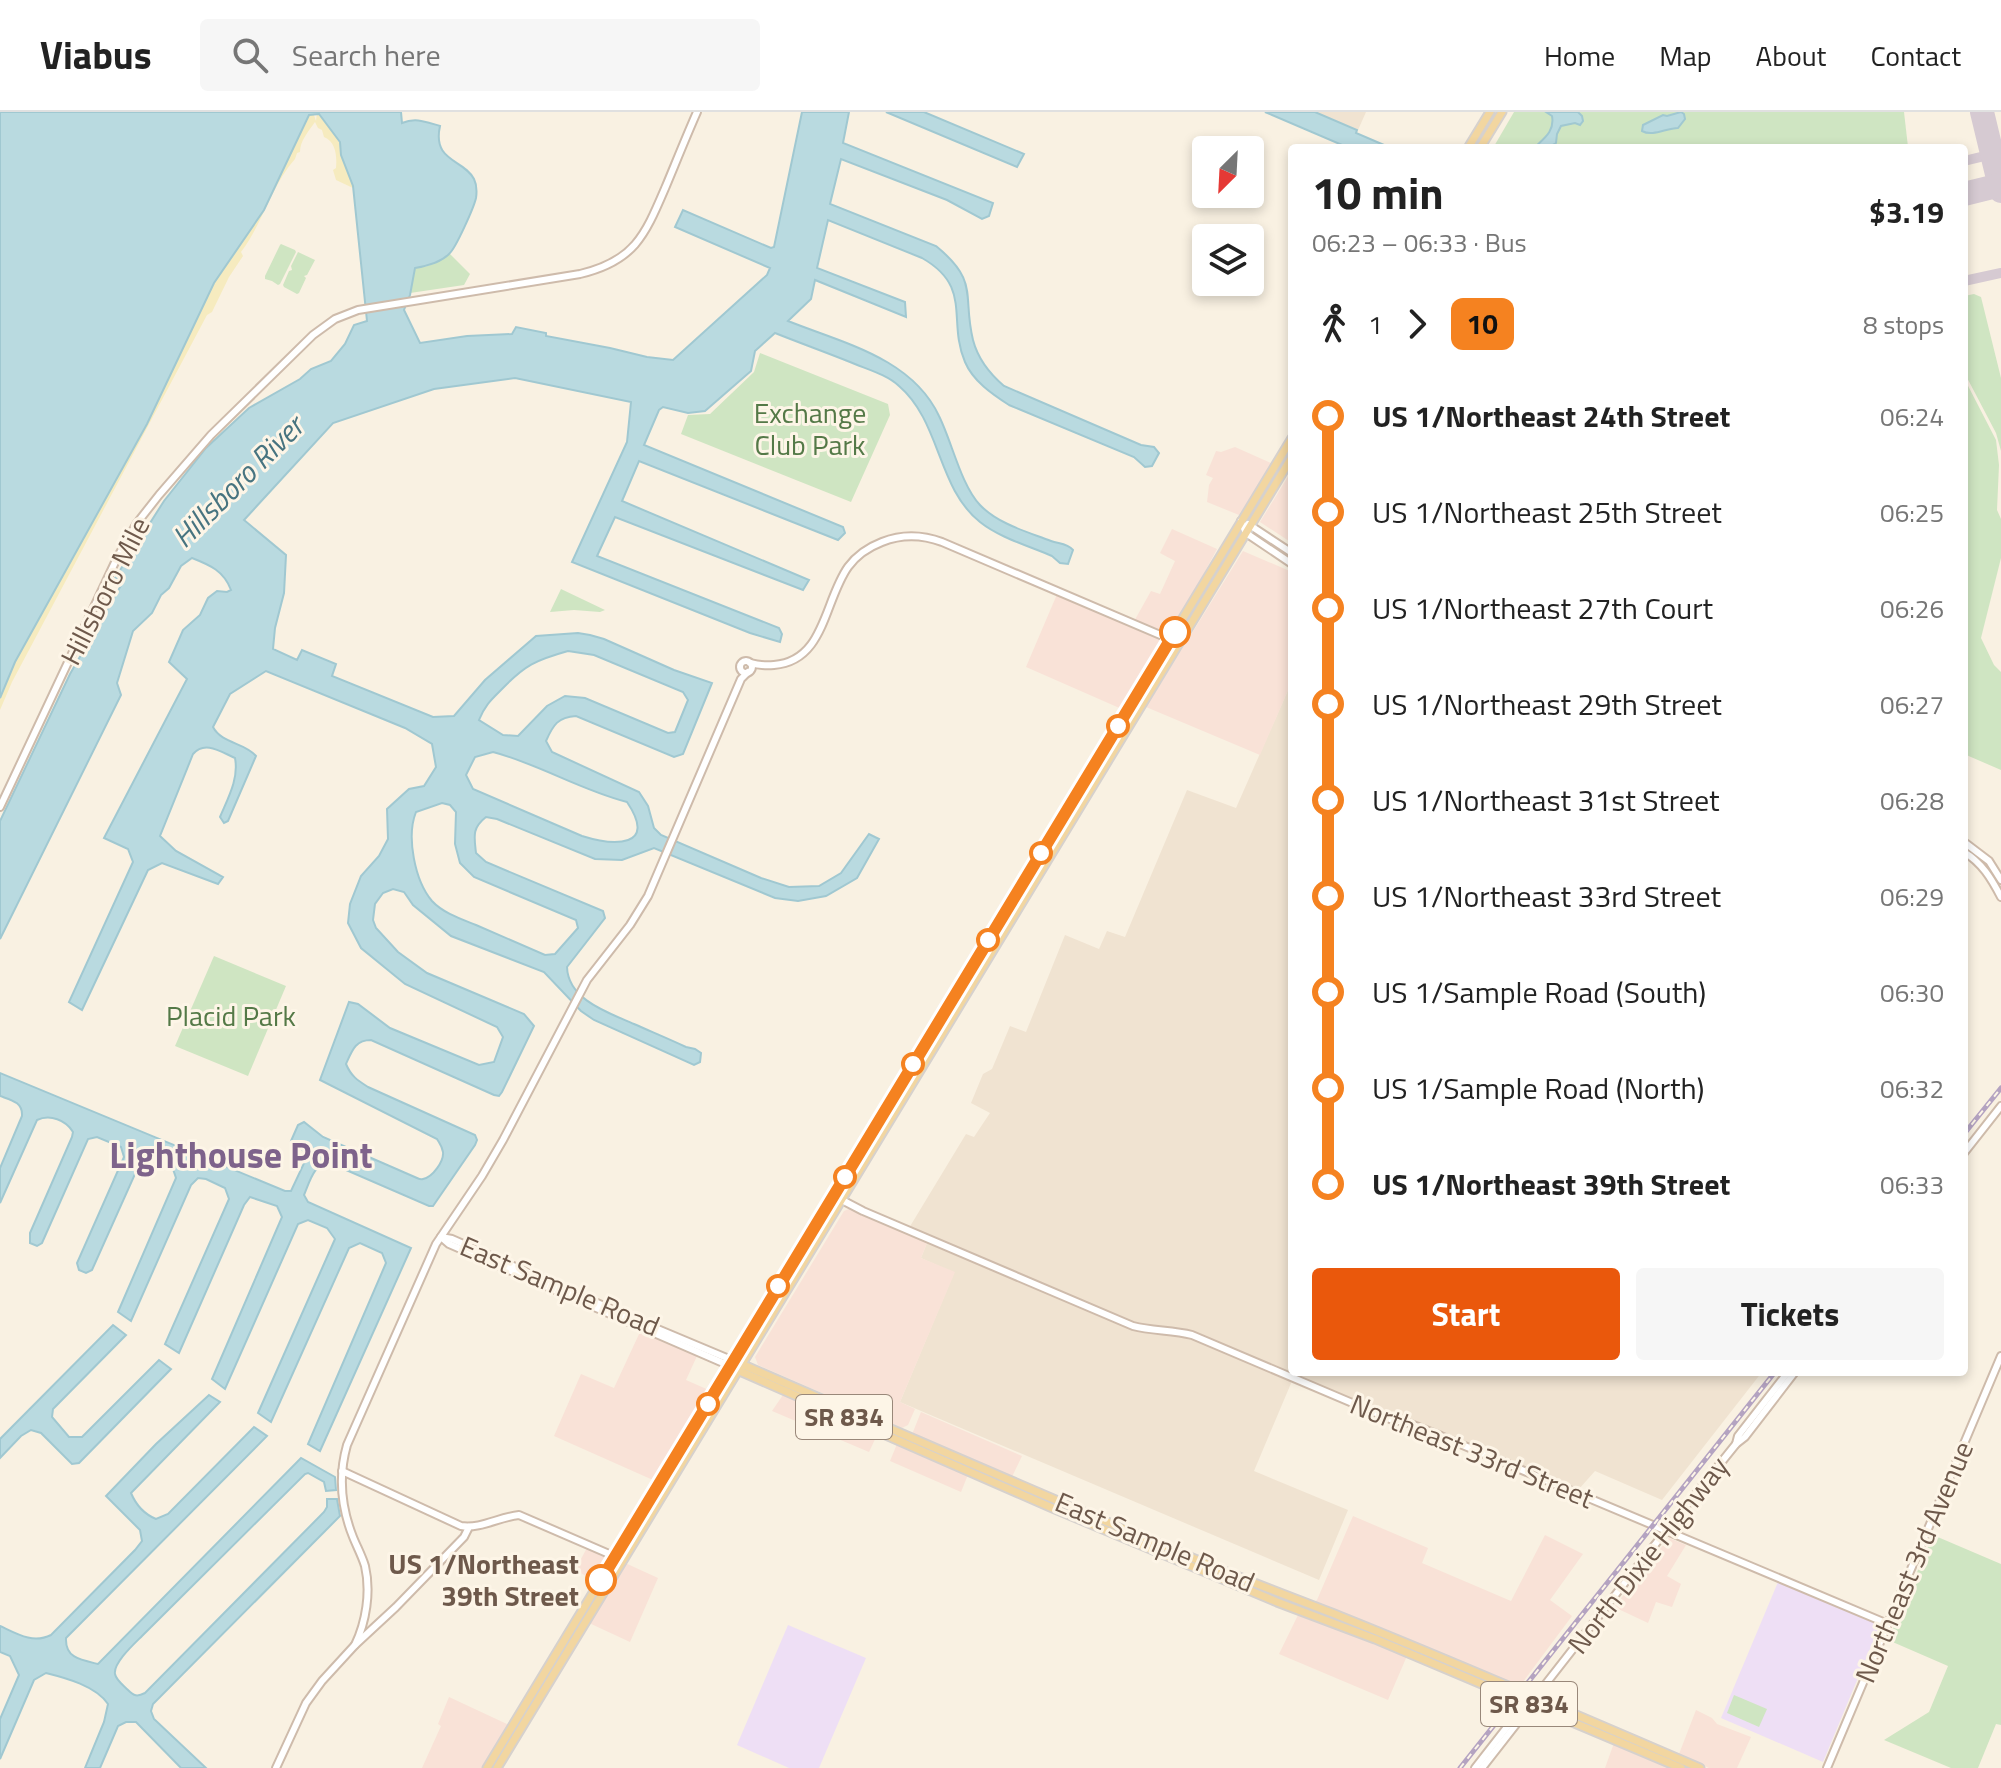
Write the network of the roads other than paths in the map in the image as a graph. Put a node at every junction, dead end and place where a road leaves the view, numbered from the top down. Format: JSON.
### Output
{"nodes":[{"id":1,"x":697,"y":112,"type":"edge"},
{"id":2,"x":1490,"y":112,"type":"edge"},
{"id":3,"x":1502,"y":112,"type":"edge"},
{"id":4,"x":1470,"y":144,"type":"edge"},
{"id":5,"x":1482,"y":144,"type":"edge"},
{"id":6,"x":1288,"y":445,"type":"edge"},
{"id":7,"x":1288,"y":464,"type":"edge"},
{"id":8,"x":1241,"y":521,"type":"junction"},
{"id":9,"x":1251,"y":525,"type":"junction"},
{"id":10,"x":1246,"y":533,"type":"junction"},
{"id":11,"x":1288,"y":550,"type":"edge"},
{"id":12,"x":1288,"y":561,"type":"edge"},
{"id":13,"x":1175,"y":641,"type":"junction"},
{"id":14,"x":1136,"y":695,"type":"junction"},
{"id":15,"x":1126,"y":712,"type":"junction"},
{"id":16,"x":1137,"y":712,"type":"junction"},
{"id":17,"x":1125,"y":732,"type":"junction"},
{"id":18,"x":0,"y":807,"type":"edge"},
{"id":19,"x":1059,"y":832,"type":"junction"},
{"id":20,"x":1968,"y":845,"type":"edge"},
{"id":21,"x":1968,"y":855,"type":"edge"},
{"id":22,"x":1028,"y":873,"type":"junction"},
{"id":23,"x":2001,"y":880,"type":"edge"},
{"id":24,"x":1028,"y":891,"type":"junction"},
{"id":25,"x":2001,"y":897,"type":"edge"},
{"id":26,"x":936,"y":1026,"type":"junction"},
{"id":27,"x":924,"y":1046,"type":"junction"},
{"id":28,"x":933,"y":1048,"type":"junction"},
{"id":29,"x":922,"y":1067,"type":"junction"},
{"id":30,"x":2001,"y":1106,"type":"edge"},
{"id":31,"x":1968,"y":1148,"type":"edge"},
{"id":32,"x":837,"y":1197,"type":"junction"},
{"id":33,"x":441,"y":1237,"type":"junction"},
{"id":34,"x":792,"y":1264,"type":"junction"},
{"id":35,"x":791,"y":1285,"type":"junction"},
{"id":36,"x":2001,"y":1356,"type":"edge"},
{"id":37,"x":732,"y":1363,"type":"junction"},
{"id":38,"x":740,"y":1368,"type":"junction"},
{"id":39,"x":1288,"y":1376,"type":"edge"},
{"id":40,"x":1289,"y":1376,"type":"edge"},
{"id":41,"x":1785,"y":1376,"type":"edge"},
{"id":42,"x":1792,"y":1376,"type":"edge"},
{"id":43,"x":686,"y":1440,"type":"junction"},
{"id":44,"x":1736,"y":1444,"type":"junction"},
{"id":45,"x":678,"y":1453,"type":"junction"},
{"id":46,"x":688,"y":1454,"type":"junction"},
{"id":47,"x":342,"y":1471,"type":"junction"},
{"id":48,"x":677,"y":1471,"type":"junction"},
{"id":49,"x":469,"y":1527,"type":"junction"},
{"id":50,"x":1667,"y":1531,"type":"junction"},
{"id":51,"x":619,"y":1558,"type":"junction"},
{"id":52,"x":1321,"y":1610,"type":"junction"},
{"id":53,"x":1311,"y":1615,"type":"junction"},
{"id":54,"x":364,"y":1619,"type":"junction"},
{"id":55,"x":380,"y":1621,"type":"junction"},
{"id":56,"x":1888,"y":1624,"type":"junction"},
{"id":57,"x":355,"y":1645,"type":"junction"},
{"id":58,"x":1435,"y":1656,"type":"junction"},
{"id":59,"x":1422,"y":1659,"type":"junction"},
{"id":60,"x":542,"y":1686,"type":"junction"},
{"id":61,"x":1532,"y":1700,"type":"junction"},
{"id":62,"x":1671,"y":1764,"type":"junction"},
{"id":63,"x":491,"y":1766,"type":"edge"},
{"id":64,"x":276,"y":1768,"type":"edge"},
{"id":65,"x":1475,"y":1768,"type":"edge"},
{"id":66,"x":1482,"y":1768,"type":"edge"},
{"id":67,"x":1681,"y":1768,"type":"edge"},
{"id":68,"x":1700,"y":1768,"type":"edge"},
{"id":69,"x":1827,"y":1768,"type":"edge"}],
"edges":[{"from":1,"to":18,"type":"street","name":"Hillsboro Mile"},
{"from":2,"to":4,"type":"main road"},
{"from":3,"to":5,"type":"main road"},
{"from":6,"to":8,"type":"main road"},
{"from":7,"to":9,"type":"main road"},
{"from":8,"to":9,"type":"street"},
{"from":8,"to":10,"type":"street"},
{"from":8,"to":13,"type":"main road"},
{"from":9,"to":10,"type":"main road"},
{"from":9,"to":11,"type":"street"},
{"from":10,"to":12,"type":"street"},
{"from":10,"to":13,"type":"main road"},
{"from":13,"to":14,"type":"main road"},
{"from":13,"to":16,"type":"main road"},
{"from":13,"to":33,"type":"street"},
{"from":14,"to":15,"type":"main road"},
{"from":14,"to":16,"type":"main road"},
{"from":15,"to":17,"type":"main road"},
{"from":15,"to":19,"type":"main road"},
{"from":16,"to":17,"type":"main road"},
{"from":17,"to":19,"type":"main road"},
{"from":19,"to":22,"type":"main road"},
{"from":19,"to":24,"type":"main road"},
{"from":20,"to":23,"type":"street"},
{"from":21,"to":25,"type":"street"},
{"from":22,"to":24,"type":"main road"},
{"from":22,"to":26,"type":"main road"},
{"from":24,"to":28,"type":"main road"},
{"from":26,"to":27,"type":"main road"},
{"from":26,"to":28,"type":"main road"},
{"from":27,"to":29,"type":"main road"},
{"from":27,"to":32,"type":"main road"},
{"from":28,"to":29,"type":"main road"},
{"from":29,"to":32,"type":"main road"},
{"from":30,"to":31,"type":"street"},
{"from":32,"to":34,"type":"main road"},
{"from":32,"to":35,"type":"main road"},
{"from":32,"to":39,"type":"street","name":"Northeast 33rd Street"},
{"from":33,"to":37,"type":"street","name":"East Sample Road"},
{"from":33,"to":47,"type":"street"},
{"from":34,"to":35,"type":"main road"},
{"from":34,"to":37,"type":"main road"},
{"from":35,"to":38,"type":"main road"},
{"from":36,"to":56,"type":"street","name":"Northeast 3rd Avenue"},
{"from":37,"to":38,"type":"main road","name":"East Sample Road","number":"SR 834"},
{"from":37,"to":43,"type":"main road"},
{"from":38,"to":46,"type":"main road"},
{"from":38,"to":52,"type":"main road","name":"East Sample Road","number":"SR 834"},
{"from":38,"to":53,"type":"main road","name":"East Sample Road","number":"SR 834"},
{"from":40,"to":50,"type":"street","name":"Northeast 33rd Street"},
{"from":41,"to":44,"type":"street","name":"North Dixie Highway"},
{"from":42,"to":44,"type":"street","name":"North Dixie Highway"},
{"from":43,"to":45,"type":"main road"},
{"from":43,"to":46,"type":"main road"},
{"from":44,"to":50,"type":"street","name":"North Dixie Highway"},
{"from":45,"to":48,"type":"main road"},
{"from":45,"to":51,"type":"main road"},
{"from":46,"to":48,"type":"main road"},
{"from":47,"to":49,"type":"street"},
{"from":47,"to":54,"type":"street"},
{"from":48,"to":51,"type":"main road"},
{"from":49,"to":51,"type":"street"},
{"from":49,"to":55,"type":"street"},
{"from":50,"to":56,"type":"street","name":"Northeast 33rd Street"},
{"from":50,"to":61,"type":"street","name":"North Dixie Highway"},
{"from":51,"to":60,"type":"main road"},
{"from":51,"to":60,"type":"main road"},
{"from":52,"to":53,"type":"main road"},
{"from":52,"to":58,"type":"main road","name":"East Sample Road","number":"SR 834"},
{"from":53,"to":59,"type":"main road","name":"East Sample Road","number":"SR 834"},
{"from":54,"to":55,"type":"street"},
{"from":54,"to":57,"type":"street"},
{"from":55,"to":57,"type":"street"},
{"from":56,"to":69,"type":"street","name":"Northeast 3rd Avenue"},
{"from":57,"to":64,"type":"street"},
{"from":58,"to":59,"type":"main road"},
{"from":58,"to":61,"type":"main road","name":"East Sample Road","number":"SR 834"},
{"from":59,"to":61,"type":"main road","name":"East Sample Road","number":"SR 834"},
{"from":60,"to":63,"type":"main road"},
{"from":60,"to":63,"type":"main road"},
{"from":61,"to":62,"type":"main road","name":"East Sample Road","number":"SR 834"},
{"from":61,"to":65,"type":"street","name":"North Dixie Highway"},
{"from":61,"to":66,"type":"street","name":"North Dixie Highway"},
{"from":61,"to":68,"type":"main road","name":"East Sample Road","number":"SR 834"},
{"from":62,"to":67,"type":"main road","name":"East Sample Road","number":"SR 834"},
{"from":62,"to":68,"type":"main road"}]}
